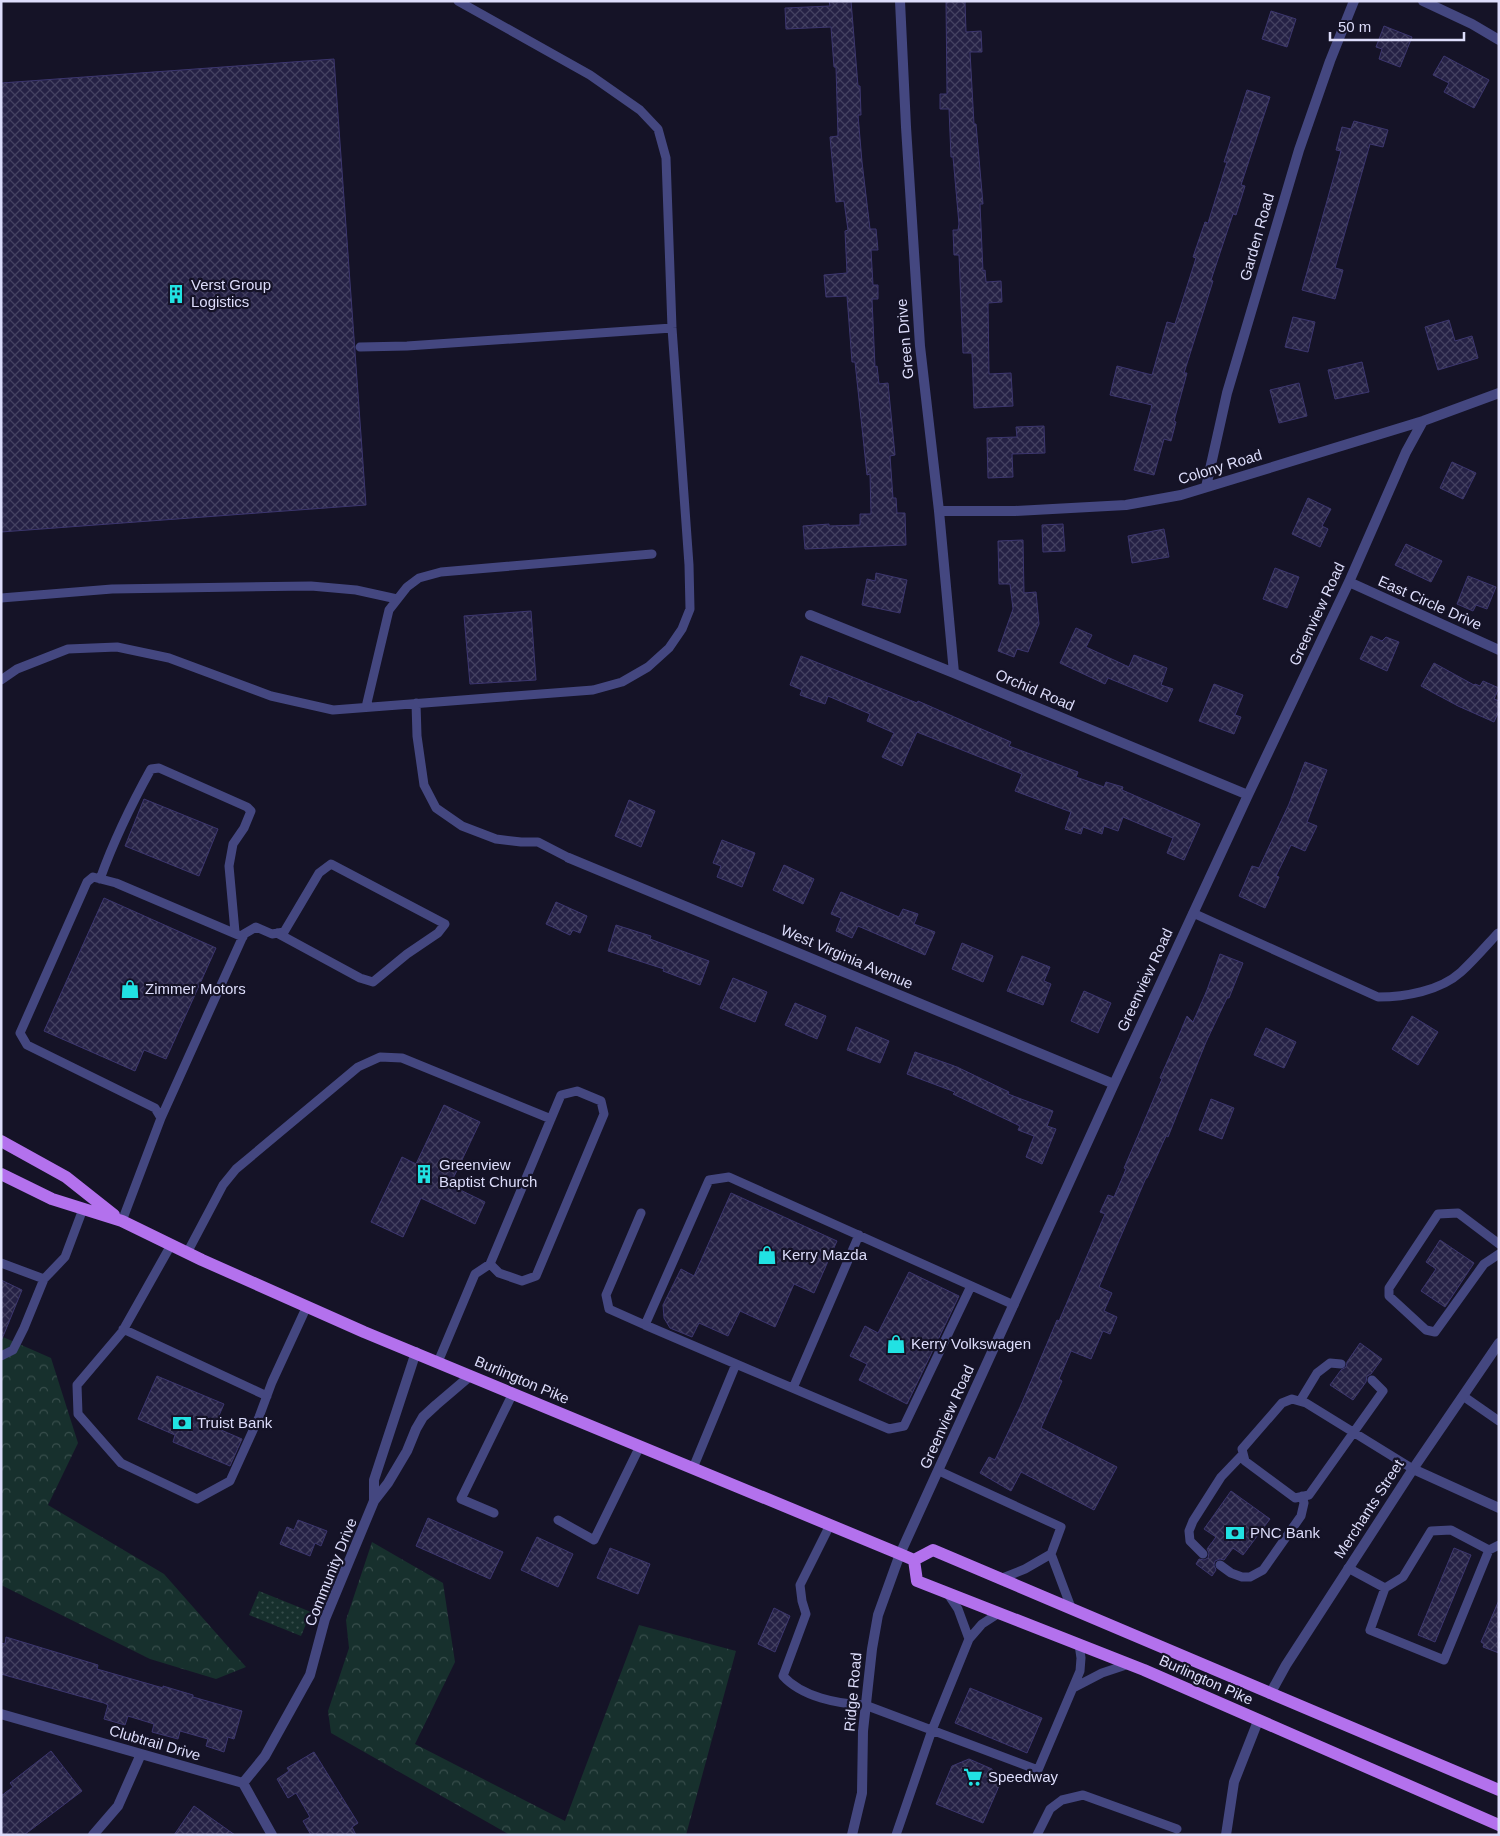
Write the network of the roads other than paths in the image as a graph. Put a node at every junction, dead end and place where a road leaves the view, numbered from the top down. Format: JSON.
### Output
{"nodes":[{"id":1,"x":458,"y":1,"type":"edge"},
{"id":2,"x":900,"y":1,"type":"edge"},
{"id":3,"x":1354,"y":1,"type":"edge"},
{"id":4,"x":1423,"y":1,"type":"edge"},
{"id":5,"x":1499,"y":40,"type":"edge"},
{"id":6,"x":672,"y":328,"type":"junction"},
{"id":7,"x":360,"y":347,"type":"dead end"},
{"id":8,"x":1499,"y":393,"type":"edge"},
{"id":9,"x":1423,"y":421,"type":"junction"},
{"id":10,"x":1206,"y":487,"type":"junction"},
{"id":11,"x":939,"y":511,"type":"junction"},
{"id":12,"x":652,"y":554,"type":"dead end"},
{"id":13,"x":1349,"y":582,"type":"junction"},
{"id":14,"x":1,"y":598,"type":"edge"},
{"id":15,"x":397,"y":599,"type":"junction"},
{"id":16,"x":810,"y":615,"type":"dead end"},
{"id":17,"x":1499,"y":650,"type":"edge"},
{"id":18,"x":954,"y":673,"type":"junction"},
{"id":19,"x":1,"y":680,"type":"edge"},
{"id":20,"x":416,"y":703,"type":"junction"},
{"id":21,"x":366,"y":707,"type":"junction"},
{"id":22,"x":1248,"y":795,"type":"junction"},
{"id":23,"x":569,"y":858,"type":"joint"},
{"id":24,"x":100,"y":879,"type":"junction"},
{"id":25,"x":1193,"y":913,"type":"junction"},
{"id":26,"x":276,"y":933,"type":"junction"},
{"id":27,"x":1498,"y":933,"type":"edge"},
{"id":28,"x":239,"y":934,"type":"junction"},
{"id":29,"x":1114,"y":1084,"type":"junction"},
{"id":30,"x":161,"y":1118,"type":"junction"},
{"id":31,"x":551,"y":1119,"type":"junction"},
{"id":32,"x":1,"y":1141,"type":"edge"},
{"id":33,"x":1,"y":1174,"type":"edge"},
{"id":34,"x":83,"y":1208,"type":"junction"},
{"id":35,"x":641,"y":1213,"type":"dead end"},
{"id":36,"x":122,"y":1221,"type":"junction"},
{"id":37,"x":859,"y":1235,"type":"junction"},
{"id":38,"x":1499,"y":1244,"type":"edge"},
{"id":39,"x":171,"y":1245,"type":"junction"},
{"id":40,"x":187,"y":1253,"type":"junction"},
{"id":41,"x":1499,"y":1254,"type":"edge"},
{"id":42,"x":1,"y":1263,"type":"edge"},
{"id":43,"x":490,"y":1264,"type":"junction"},
{"id":44,"x":44,"y":1279,"type":"junction"},
{"id":45,"x":970,"y":1286,"type":"junction"},
{"id":46,"x":1014,"y":1305,"type":"junction"},
{"id":47,"x":307,"y":1306,"type":"junction"},
{"id":48,"x":645,"y":1325,"type":"junction"},
{"id":49,"x":124,"y":1329,"type":"junction"},
{"id":50,"x":1499,"y":1343,"type":"edge"},
{"id":51,"x":416,"y":1352,"type":"junction"},
{"id":52,"x":1,"y":1356,"type":"edge"},
{"id":53,"x":438,"y":1362,"type":"junction"},
{"id":54,"x":736,"y":1364,"type":"junction"},
{"id":55,"x":1341,"y":1364,"type":"dead end"},
{"id":56,"x":470,"y":1376,"type":"junction"},
{"id":57,"x":1372,"y":1380,"type":"dead end"},
{"id":58,"x":793,"y":1388,"type":"junction"},
{"id":59,"x":513,"y":1394,"type":"junction"},
{"id":60,"x":267,"y":1396,"type":"junction"},
{"id":61,"x":1463,"y":1396,"type":"junction"},
{"id":62,"x":1300,"y":1401,"type":"junction"},
{"id":63,"x":1499,"y":1421,"type":"edge"},
{"id":64,"x":1353,"y":1432,"type":"junction"},
{"id":65,"x":640,"y":1446,"type":"junction"},
{"id":66,"x":1243,"y":1454,"type":"junction"},
{"id":67,"x":693,"y":1468,"type":"junction"},
{"id":68,"x":1413,"y":1469,"type":"junction"},
{"id":69,"x":939,"y":1471,"type":"junction"},
{"id":70,"x":1302,"y":1496,"type":"junction"},
{"id":71,"x":374,"y":1501,"type":"junction"},
{"id":72,"x":1499,"y":1508,"type":"edge"},
{"id":73,"x":494,"y":1513,"type":"dead end"},
{"id":74,"x":558,"y":1520,"type":"dead end"},
{"id":75,"x":830,"y":1525,"type":"junction"},
{"id":76,"x":1499,"y":1545,"type":"edge"},
{"id":77,"x":1489,"y":1550,"type":"junction"},
{"id":78,"x":900,"y":1554,"type":"junction"},
{"id":79,"x":1051,"y":1554,"type":"junction"},
{"id":80,"x":1203,"y":1554,"type":"dead end"},
{"id":81,"x":914,"y":1560,"type":"junction"},
{"id":82,"x":1220,"y":1565,"type":"dead end"},
{"id":83,"x":1348,"y":1568,"type":"junction"},
{"id":84,"x":1000,"y":1579,"type":"junction"},
{"id":85,"x":1385,"y":1588,"type":"junction"},
{"id":86,"x":948,"y":1593,"type":"junction"},
{"id":87,"x":1072,"y":1610,"type":"junction"},
{"id":88,"x":999,"y":1613,"type":"junction"},
{"id":89,"x":969,"y":1639,"type":"junction"},
{"id":90,"x":1079,"y":1644,"type":"junction"},
{"id":91,"x":1129,"y":1664,"type":"junction"},
{"id":92,"x":1075,"y":1687,"type":"junction"},
{"id":93,"x":1270,"y":1694,"type":"junction"},
{"id":94,"x":865,"y":1705,"type":"junction"},
{"id":95,"x":1,"y":1714,"type":"edge"},
{"id":96,"x":1258,"y":1721,"type":"junction"},
{"id":97,"x":932,"y":1730,"type":"junction"},
{"id":98,"x":141,"y":1754,"type":"junction"},
{"id":99,"x":243,"y":1784,"type":"junction"},
{"id":100,"x":1499,"y":1790,"type":"edge"},
{"id":101,"x":1499,"y":1825,"type":"edge"},
{"id":102,"x":1177,"y":1829,"type":"dead end"},
{"id":103,"x":93,"y":1835,"type":"edge"},
{"id":104,"x":272,"y":1835,"type":"edge"},
{"id":105,"x":852,"y":1835,"type":"edge"},
{"id":106,"x":896,"y":1835,"type":"edge"},
{"id":107,"x":1037,"y":1835,"type":"edge"},
{"id":108,"x":1226,"y":1835,"type":"edge"}],
"edges":[{"from":1,"to":6,"type":"lane"},
{"from":2,"to":11,"type":"street","name":"Green Drive"},
{"from":3,"to":10,"type":"street","name":"Garden Road"},
{"from":4,"to":5,"type":"street"},
{"from":6,"to":7,"type":"lane"},
{"from":6,"to":20,"type":"lane"},
{"from":8,"to":9,"type":"street","name":"Colony Road"},
{"from":9,"to":10,"type":"street","name":"Colony Road"},
{"from":9,"to":13,"type":"street","name":"Greenview Road"},
{"from":10,"to":11,"type":"street","name":"Colony Road"},
{"from":11,"to":18,"type":"street","name":"Green Drive"},
{"from":12,"to":15,"type":"lane"},
{"from":13,"to":17,"type":"street","name":"East Circle Drive"},
{"from":13,"to":22,"type":"street","name":"Greenview Road"},
{"from":14,"to":15,"type":"lane"},
{"from":15,"to":21,"type":"lane"},
{"from":16,"to":18,"type":"street","name":"Orchid Road"},
{"from":18,"to":22,"type":"street","name":"Orchid Road"},
{"from":19,"to":21,"type":"lane"},
{"from":20,"to":21,"type":"lane"},
{"from":20,"to":23,"type":"lane"},
{"from":22,"to":25,"type":"street","name":"Greenview Road"},
{"from":23,"to":29,"type":"street","name":"West Virginia Avenue"},
{"from":24,"to":28,"type":"lane"},
{"from":24,"to":28,"type":"lane"},
{"from":24,"to":30,"type":"lane"},
{"from":25,"to":27,"type":"lane"},
{"from":25,"to":29,"type":"street","name":"Greenview Road"},
{"from":26,"to":26,"type":"lane"},
{"from":26,"to":28,"type":"lane"},
{"from":28,"to":30,"type":"lane"},
{"from":29,"to":46,"type":"street","name":"Greenview Road"},
{"from":30,"to":36,"type":"lane"},
{"from":31,"to":40,"type":"lane"},
{"from":31,"to":43,"type":"lane"},
{"from":31,"to":43,"type":"lane"},
{"from":32,"to":36,"type":"main road","name":"Burlington Pike"},
{"from":33,"to":34,"type":"main road","name":"Burlington Pike"},
{"from":34,"to":36,"type":"main road","name":"Burlington Pike"},
{"from":34,"to":44,"type":"lane"},
{"from":35,"to":48,"type":"lane"},
{"from":36,"to":39,"type":"main road","name":"Burlington Pike"},
{"from":37,"to":45,"type":"lane"},
{"from":37,"to":48,"type":"lane"},
{"from":37,"to":58,"type":"lane"},
{"from":38,"to":41,"type":"lane"},
{"from":39,"to":40,"type":"main road","name":"Burlington Pike"},
{"from":39,"to":49,"type":"lane"},
{"from":40,"to":47,"type":"main road","name":"Burlington Pike"},
{"from":42,"to":44,"type":"lane"},
{"from":43,"to":53,"type":"lane"},
{"from":44,"to":52,"type":"lane"},
{"from":45,"to":46,"type":"lane"},
{"from":45,"to":58,"type":"lane"},
{"from":46,"to":69,"type":"street","name":"Greenview Road"},
{"from":47,"to":51,"type":"main road","name":"Burlington Pike"},
{"from":47,"to":60,"type":"lane"},
{"from":48,"to":54,"type":"lane"},
{"from":49,"to":60,"type":"lane"},
{"from":49,"to":60,"type":"lane"},
{"from":50,"to":61,"type":"street","name":"Merchants Street"},
{"from":51,"to":53,"type":"main road","name":"Burlington Pike"},
{"from":51,"to":71,"type":"street","name":"Community Drive"},
{"from":53,"to":56,"type":"main road","name":"Burlington Pike"},
{"from":54,"to":58,"type":"lane"},
{"from":54,"to":67,"type":"lane"},
{"from":55,"to":62,"type":"lane"},
{"from":56,"to":59,"type":"main road","name":"Burlington Pike"},
{"from":56,"to":71,"type":"street","name":"Community Drive"},
{"from":57,"to":64,"type":"lane"},
{"from":59,"to":65,"type":"main road","name":"Burlington Pike"},
{"from":59,"to":73,"type":"lane"},
{"from":61,"to":63,"type":"lane"},
{"from":61,"to":68,"type":"street","name":"Merchants Street"},
{"from":62,"to":64,"type":"lane"},
{"from":62,"to":66,"type":"lane"},
{"from":64,"to":68,"type":"lane"},
{"from":64,"to":70,"type":"lane"},
{"from":65,"to":67,"type":"main road","name":"Burlington Pike"},
{"from":65,"to":74,"type":"lane"},
{"from":66,"to":70,"type":"lane"},
{"from":66,"to":80,"type":"lane"},
{"from":67,"to":75,"type":"main road","name":"Burlington Pike"},
{"from":68,"to":72,"type":"street"},
{"from":68,"to":83,"type":"street","name":"Merchants Street"},
{"from":69,"to":78,"type":"street","name":"Greenview Road"},
{"from":69,"to":79,"type":"lane"},
{"from":70,"to":82,"type":"lane"},
{"from":71,"to":99,"type":"street","name":"Community Drive"},
{"from":75,"to":78,"type":"main road","name":"Burlington Pike"},
{"from":75,"to":94,"type":"lane"},
{"from":76,"to":77,"type":"lane"},
{"from":77,"to":85,"type":"lane"},
{"from":77,"to":85,"type":"lane"},
{"from":78,"to":81,"type":"main road","name":"Burlington Pike"},
{"from":78,"to":94,"type":"street","name":"Ridge Road"},
{"from":79,"to":84,"type":"lane"},
{"from":79,"to":87,"type":"lane"},
{"from":81,"to":84,"type":"main road","name":"Burlington Pike"},
{"from":81,"to":86,"type":"main road","name":"Burlington Pike"},
{"from":83,"to":85,"type":"lane"},
{"from":83,"to":93,"type":"street","name":"Merchants Street"},
{"from":84,"to":87,"type":"main road","name":"Burlington Pike"},
{"from":86,"to":88,"type":"main road","name":"Burlington Pike"},
{"from":86,"to":89,"type":"lane"},
{"from":87,"to":93,"type":"main road","name":"Burlington Pike"},
{"from":88,"to":89,"type":"lane"},
{"from":88,"to":90,"type":"main road","name":"Burlington Pike"},
{"from":89,"to":97,"type":"lane"},
{"from":90,"to":91,"type":"main road","name":"Burlington Pike"},
{"from":90,"to":92,"type":"lane"},
{"from":91,"to":92,"type":"lane"},
{"from":91,"to":96,"type":"main road","name":"Burlington Pike"},
{"from":92,"to":97,"type":"lane"},
{"from":93,"to":100,"type":"main road","name":"Burlington Pike"},
{"from":94,"to":97,"type":"lane"},
{"from":94,"to":105,"type":"street","name":"Ridge Road"},
{"from":95,"to":98,"type":"street","name":"Clubtrail Drive"},
{"from":96,"to":101,"type":"main road","name":"Burlington Pike"},
{"from":96,"to":108,"type":"street"},
{"from":97,"to":106,"type":"lane"},
{"from":98,"to":99,"type":"street","name":"Clubtrail Drive"},
{"from":98,"to":103,"type":"street"},
{"from":99,"to":104,"type":"street"},
{"from":102,"to":107,"type":"lane"}]}
